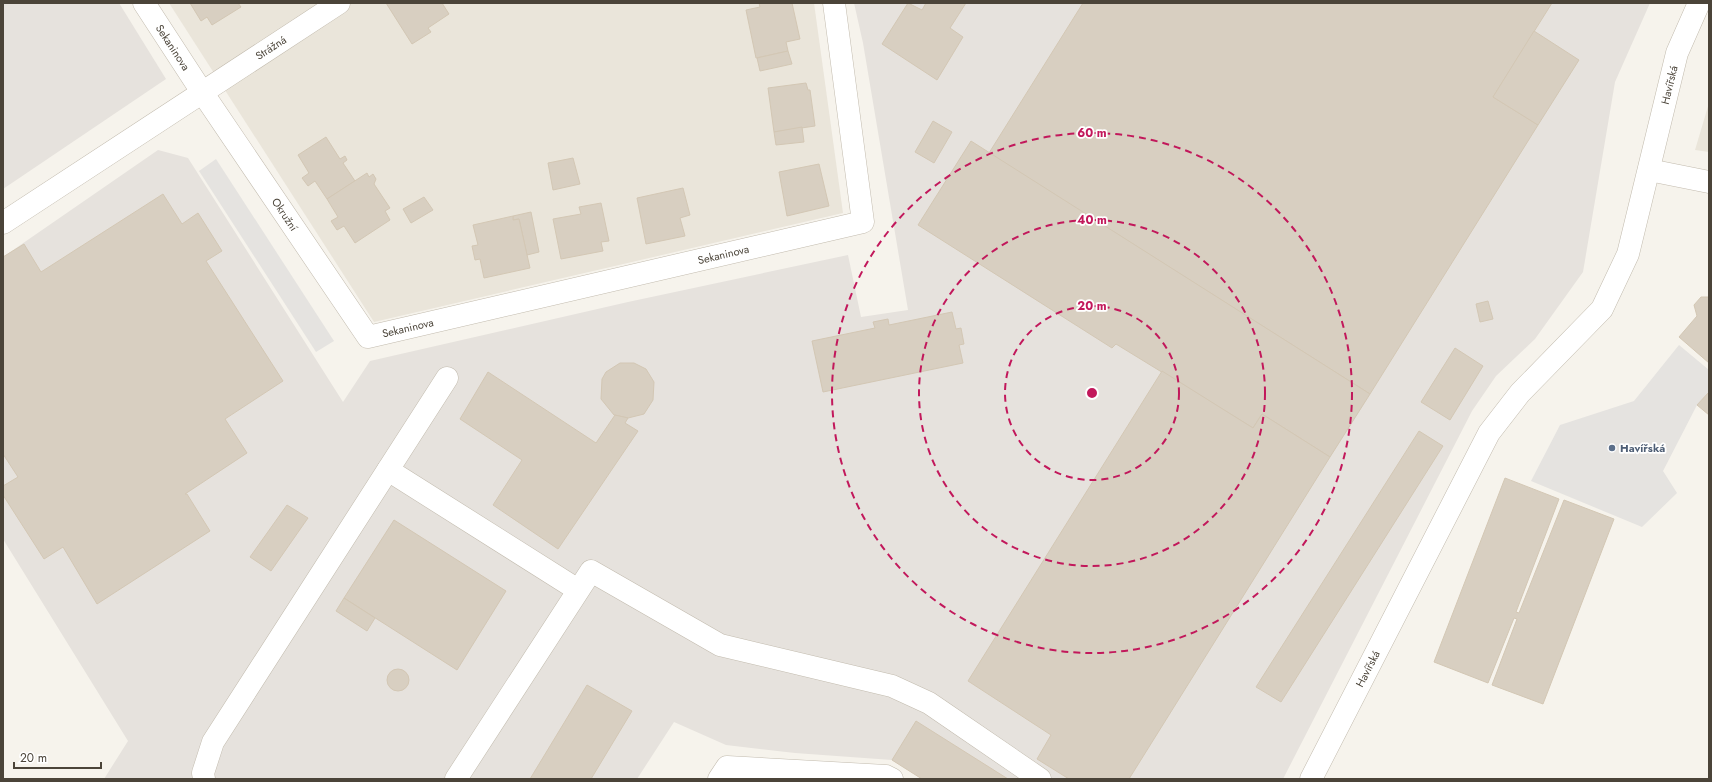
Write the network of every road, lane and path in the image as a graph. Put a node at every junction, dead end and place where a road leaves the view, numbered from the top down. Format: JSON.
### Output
{"nodes":[{"id":1,"x":144,"y":3,"type":"edge"},
{"id":2,"x":339,"y":3,"type":"edge"},
{"id":3,"x":834,"y":3,"type":"edge"},
{"id":4,"x":1699,"y":3,"type":"edge"},
{"id":5,"x":202,"y":92,"type":"junction"},
{"id":6,"x":1649,"y":170,"type":"junction"},
{"id":7,"x":1709,"y":182,"type":"edge"},
{"id":8,"x":3,"y":223,"type":"edge"},
{"id":9,"x":368,"y":336,"type":"joint"},
{"id":10,"x":447,"y":378,"type":"dead end"},
{"id":11,"x":388,"y":470,"type":"junction"},
{"id":12,"x":578,"y":590,"type":"junction"},
{"id":13,"x":204,"y":779,"type":"edge"},
{"id":14,"x":456,"y":779,"type":"edge"},
{"id":15,"x":718,"y":779,"type":"edge"},
{"id":16,"x":892,"y":779,"type":"edge"},
{"id":17,"x":1040,"y":779,"type":"edge"},
{"id":18,"x":1311,"y":779,"type":"edge"}],
"edges":[{"from":1,"to":5,"type":"street","name":"Sekaninova"},
{"from":2,"to":5,"type":"street","name":"Strážná"},
{"from":3,"to":9,"type":"street","name":"Sekaninova"},
{"from":4,"to":6,"type":"street","name":"Havířská"},
{"from":5,"to":8,"type":"street","name":"Strážná"},
{"from":5,"to":9,"type":"street","name":"Okružní"},
{"from":6,"to":7,"type":"street"},
{"from":6,"to":18,"type":"street","name":"Havířská"},
{"from":10,"to":11,"type":"street"},
{"from":11,"to":12,"type":"street"},
{"from":11,"to":13,"type":"street"},
{"from":12,"to":14,"type":"street"},
{"from":12,"to":17,"type":"street"},
{"from":15,"to":16,"type":"street"}]}
